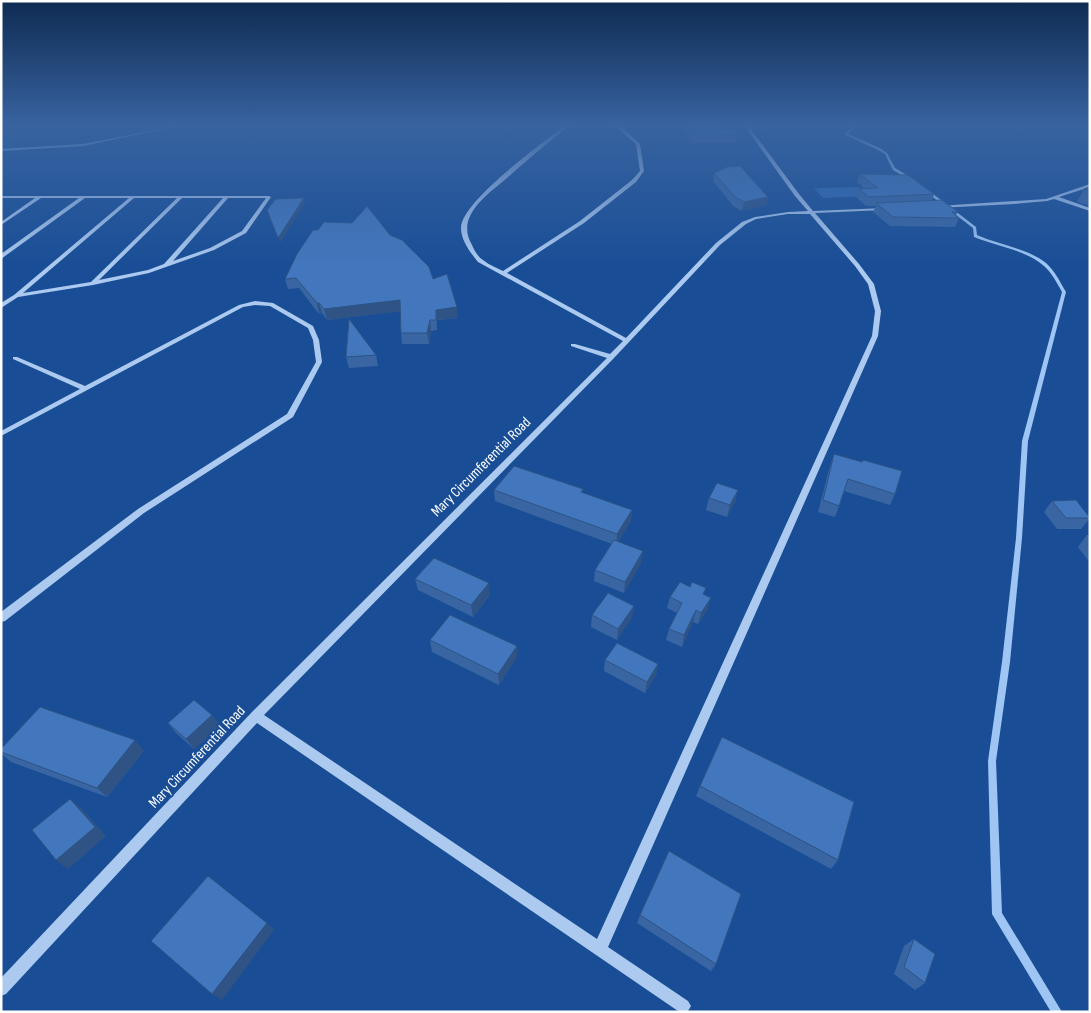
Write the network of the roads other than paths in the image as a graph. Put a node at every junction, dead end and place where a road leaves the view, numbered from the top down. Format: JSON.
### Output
{"nodes":[{"id":1,"x":511,"y":171,"type":"edge"},
{"id":2,"x":642,"y":171,"type":"edge"},
{"id":3,"x":780,"y":171,"type":"edge"},
{"id":4,"x":1090,"y":185,"type":"edge"},
{"id":5,"x":1,"y":197,"type":"edge"},
{"id":6,"x":41,"y":197,"type":"junction"},
{"id":7,"x":84,"y":197,"type":"junction"},
{"id":8,"x":133,"y":197,"type":"junction"},
{"id":9,"x":226,"y":197,"type":"junction"},
{"id":10,"x":181,"y":198,"type":"junction"},
{"id":11,"x":1056,"y":198,"type":"junction"},
{"id":12,"x":931,"y":207,"type":"edge"},
{"id":13,"x":891,"y":209,"type":"edge"},
{"id":14,"x":1090,"y":210,"type":"edge"},
{"id":15,"x":812,"y":212,"type":"junction"},
{"id":16,"x":1,"y":224,"type":"edge"},
{"id":17,"x":1,"y":257,"type":"edge"},
{"id":18,"x":164,"y":267,"type":"junction"},
{"id":19,"x":504,"y":273,"type":"junction"},
{"id":20,"x":93,"y":283,"type":"junction"},
{"id":21,"x":16,"y":296,"type":"junction"},
{"id":22,"x":1,"y":306,"type":"edge"},
{"id":23,"x":627,"y":342,"type":"junction"},
{"id":24,"x":573,"y":345,"type":"dead end"},
{"id":25,"x":612,"y":357,"type":"junction"},
{"id":26,"x":15,"y":358,"type":"dead end"},
{"id":27,"x":86,"y":389,"type":"junction"},
{"id":28,"x":1,"y":434,"type":"edge"},
{"id":29,"x":1,"y":618,"type":"edge"},
{"id":30,"x":256,"y":716,"type":"junction"},
{"id":31,"x":600,"y":949,"type":"junction"},
{"id":32,"x":1,"y":989,"type":"edge"},
{"id":33,"x":683,"y":1006,"type":"dead end"}],
"edges":[{"from":1,"to":19,"type":"street"},
{"from":2,"to":19,"type":"street"},
{"from":3,"to":15,"type":"street"},
{"from":4,"to":11,"type":"street"},
{"from":5,"to":6,"type":"street"},
{"from":6,"to":7,"type":"street"},
{"from":6,"to":16,"type":"street"},
{"from":7,"to":8,"type":"street"},
{"from":7,"to":17,"type":"street"},
{"from":8,"to":10,"type":"street"},
{"from":8,"to":21,"type":"street"},
{"from":9,"to":10,"type":"street"},
{"from":9,"to":18,"type":"street"},
{"from":9,"to":18,"type":"street"},
{"from":10,"to":20,"type":"street"},
{"from":11,"to":12,"type":"street"},
{"from":11,"to":14,"type":"street"},
{"from":13,"to":15,"type":"street","name":"Mary Circumferential Road"},
{"from":15,"to":23,"type":"street","name":"Mary Circumferential Road"},
{"from":15,"to":31,"type":"street"},
{"from":18,"to":20,"type":"street"},
{"from":19,"to":23,"type":"street"},
{"from":20,"to":21,"type":"street"},
{"from":21,"to":22,"type":"street"},
{"from":23,"to":25,"type":"street","name":"Mary Circumferential Road"},
{"from":24,"to":25,"type":"street"},
{"from":25,"to":30,"type":"street","name":"Mary Circumferential Road"},
{"from":26,"to":27,"type":"street"},
{"from":27,"to":28,"type":"street"},
{"from":27,"to":29,"type":"street"},
{"from":30,"to":31,"type":"street"},
{"from":30,"to":32,"type":"street","name":"Mary Circumferential Road"},
{"from":31,"to":33,"type":"street"}]}
